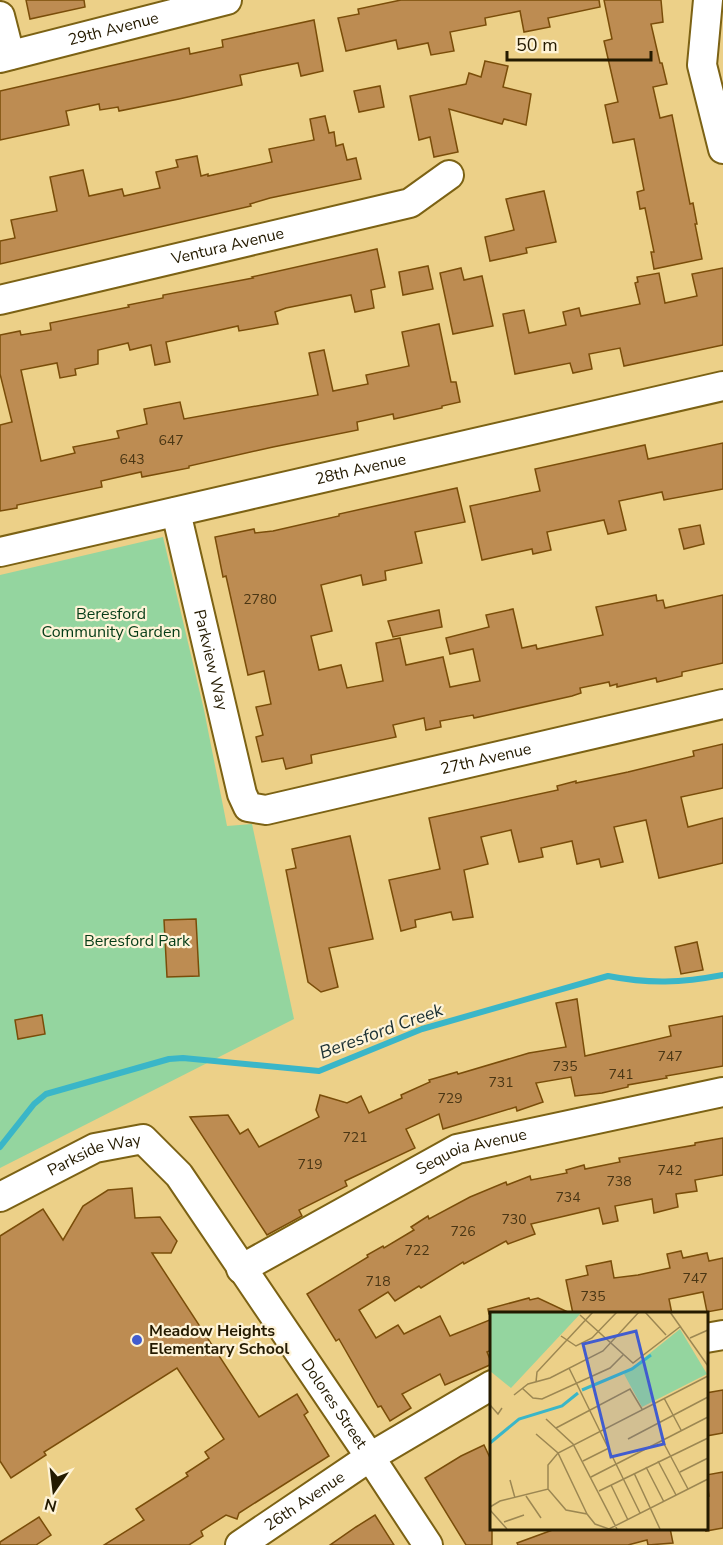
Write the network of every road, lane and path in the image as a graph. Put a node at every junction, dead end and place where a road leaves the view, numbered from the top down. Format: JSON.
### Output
{"nodes":[{"id":1,"x":227,"y":0,"type":"edge"},
{"id":2,"x":708,"y":0,"type":"edge"},
{"id":3,"x":0,"y":16,"type":"edge"},
{"id":4,"x":5,"y":56,"type":"edge"},
{"id":5,"x":721,"y":131,"type":"edge"},
{"id":6,"x":449,"y":175,"type":"dead end"},
{"id":7,"x":0,"y":300,"type":"edge"},
{"id":8,"x":723,"y":386,"type":"edge"},
{"id":9,"x":176,"y":512,"type":"junction"},
{"id":10,"x":0,"y":552,"type":"edge"},
{"id":11,"x":723,"y":704,"type":"edge"},
{"id":12,"x":248,"y":807,"type":"joint"},
{"id":13,"x":723,"y":1092,"type":"edge"},
{"id":14,"x":179,"y":1175,"type":"joint"},
{"id":15,"x":0,"y":1197,"type":"edge"},
{"id":16,"x":241,"y":1269,"type":"junction"},
{"id":17,"x":723,"y":1335,"type":"edge"},
{"id":18,"x":708,"y":1338,"type":"edge"},
{"id":19,"x":490,"y":1386,"type":"edge"},
{"id":20,"x":370,"y":1457,"type":"junction"},
{"id":21,"x":240,"y":1545,"type":"edge"},
{"id":22,"x":428,"y":1545,"type":"edge"}],
"edges":[{"from":1,"to":4,"type":"street","name":"29th Avenue"},
{"from":2,"to":5,"type":"street"},
{"from":3,"to":4,"type":"street"},
{"from":6,"to":7,"type":"street","name":"Ventura Avenue"},
{"from":8,"to":9,"type":"street","name":"28th Avenue"},
{"from":9,"to":10,"type":"street","name":"28th Avenue"},
{"from":9,"to":12,"type":"street","name":"Parkview Way"},
{"from":11,"to":12,"type":"street","name":"27th Avenue"},
{"from":13,"to":16,"type":"street","name":"Sequoia Avenue"},
{"from":14,"to":15,"type":"street","name":"Parkside Way"},
{"from":14,"to":16,"type":"street","name":"Dolores Street"},
{"from":16,"to":20,"type":"street","name":"Dolores Street"},
{"from":17,"to":18,"type":"street"},
{"from":19,"to":20,"type":"street","name":"26th Avenue"},
{"from":20,"to":21,"type":"street","name":"26th Avenue"},
{"from":20,"to":22,"type":"street","name":"Dolores Street"}]}
